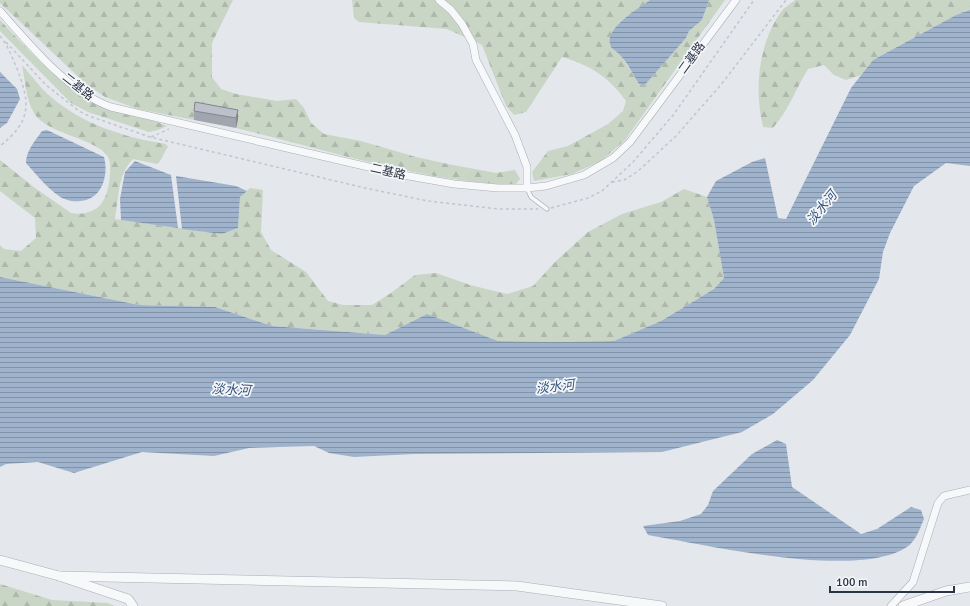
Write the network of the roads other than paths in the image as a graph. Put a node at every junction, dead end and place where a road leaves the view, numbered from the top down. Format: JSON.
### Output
{"nodes":[{"id":1,"x":439,"y":0,"type":"edge"},
{"id":2,"x":736,"y":0,"type":"edge"},
{"id":3,"x":0,"y":11,"type":"edge"},
{"id":4,"x":527,"y":188,"type":"junction"},
{"id":5,"x":547,"y":209,"type":"road end"},
{"id":6,"x":970,"y":490,"type":"edge"},
{"id":7,"x":0,"y":560,"type":"edge"},
{"id":8,"x":59,"y":576,"type":"junction"},
{"id":9,"x":970,"y":587,"type":"edge"},
{"id":10,"x":133,"y":606,"type":"edge"},
{"id":11,"x":662,"y":606,"type":"edge"},
{"id":12,"x":891,"y":606,"type":"edge"},
{"id":13,"x":903,"y":606,"type":"edge"}],
"edges":[{"from":1,"to":4,"type":"street"},
{"from":2,"to":4,"type":"street","name":"二基路"},
{"from":3,"to":4,"type":"street","name":"二基路"},
{"from":4,"to":5,"type":"lane"},
{"from":6,"to":12,"type":"street"},
{"from":7,"to":8,"type":"street"},
{"from":8,"to":10,"type":"street"},
{"from":8,"to":11,"type":"street"},
{"from":9,"to":13,"type":"street"}]}
